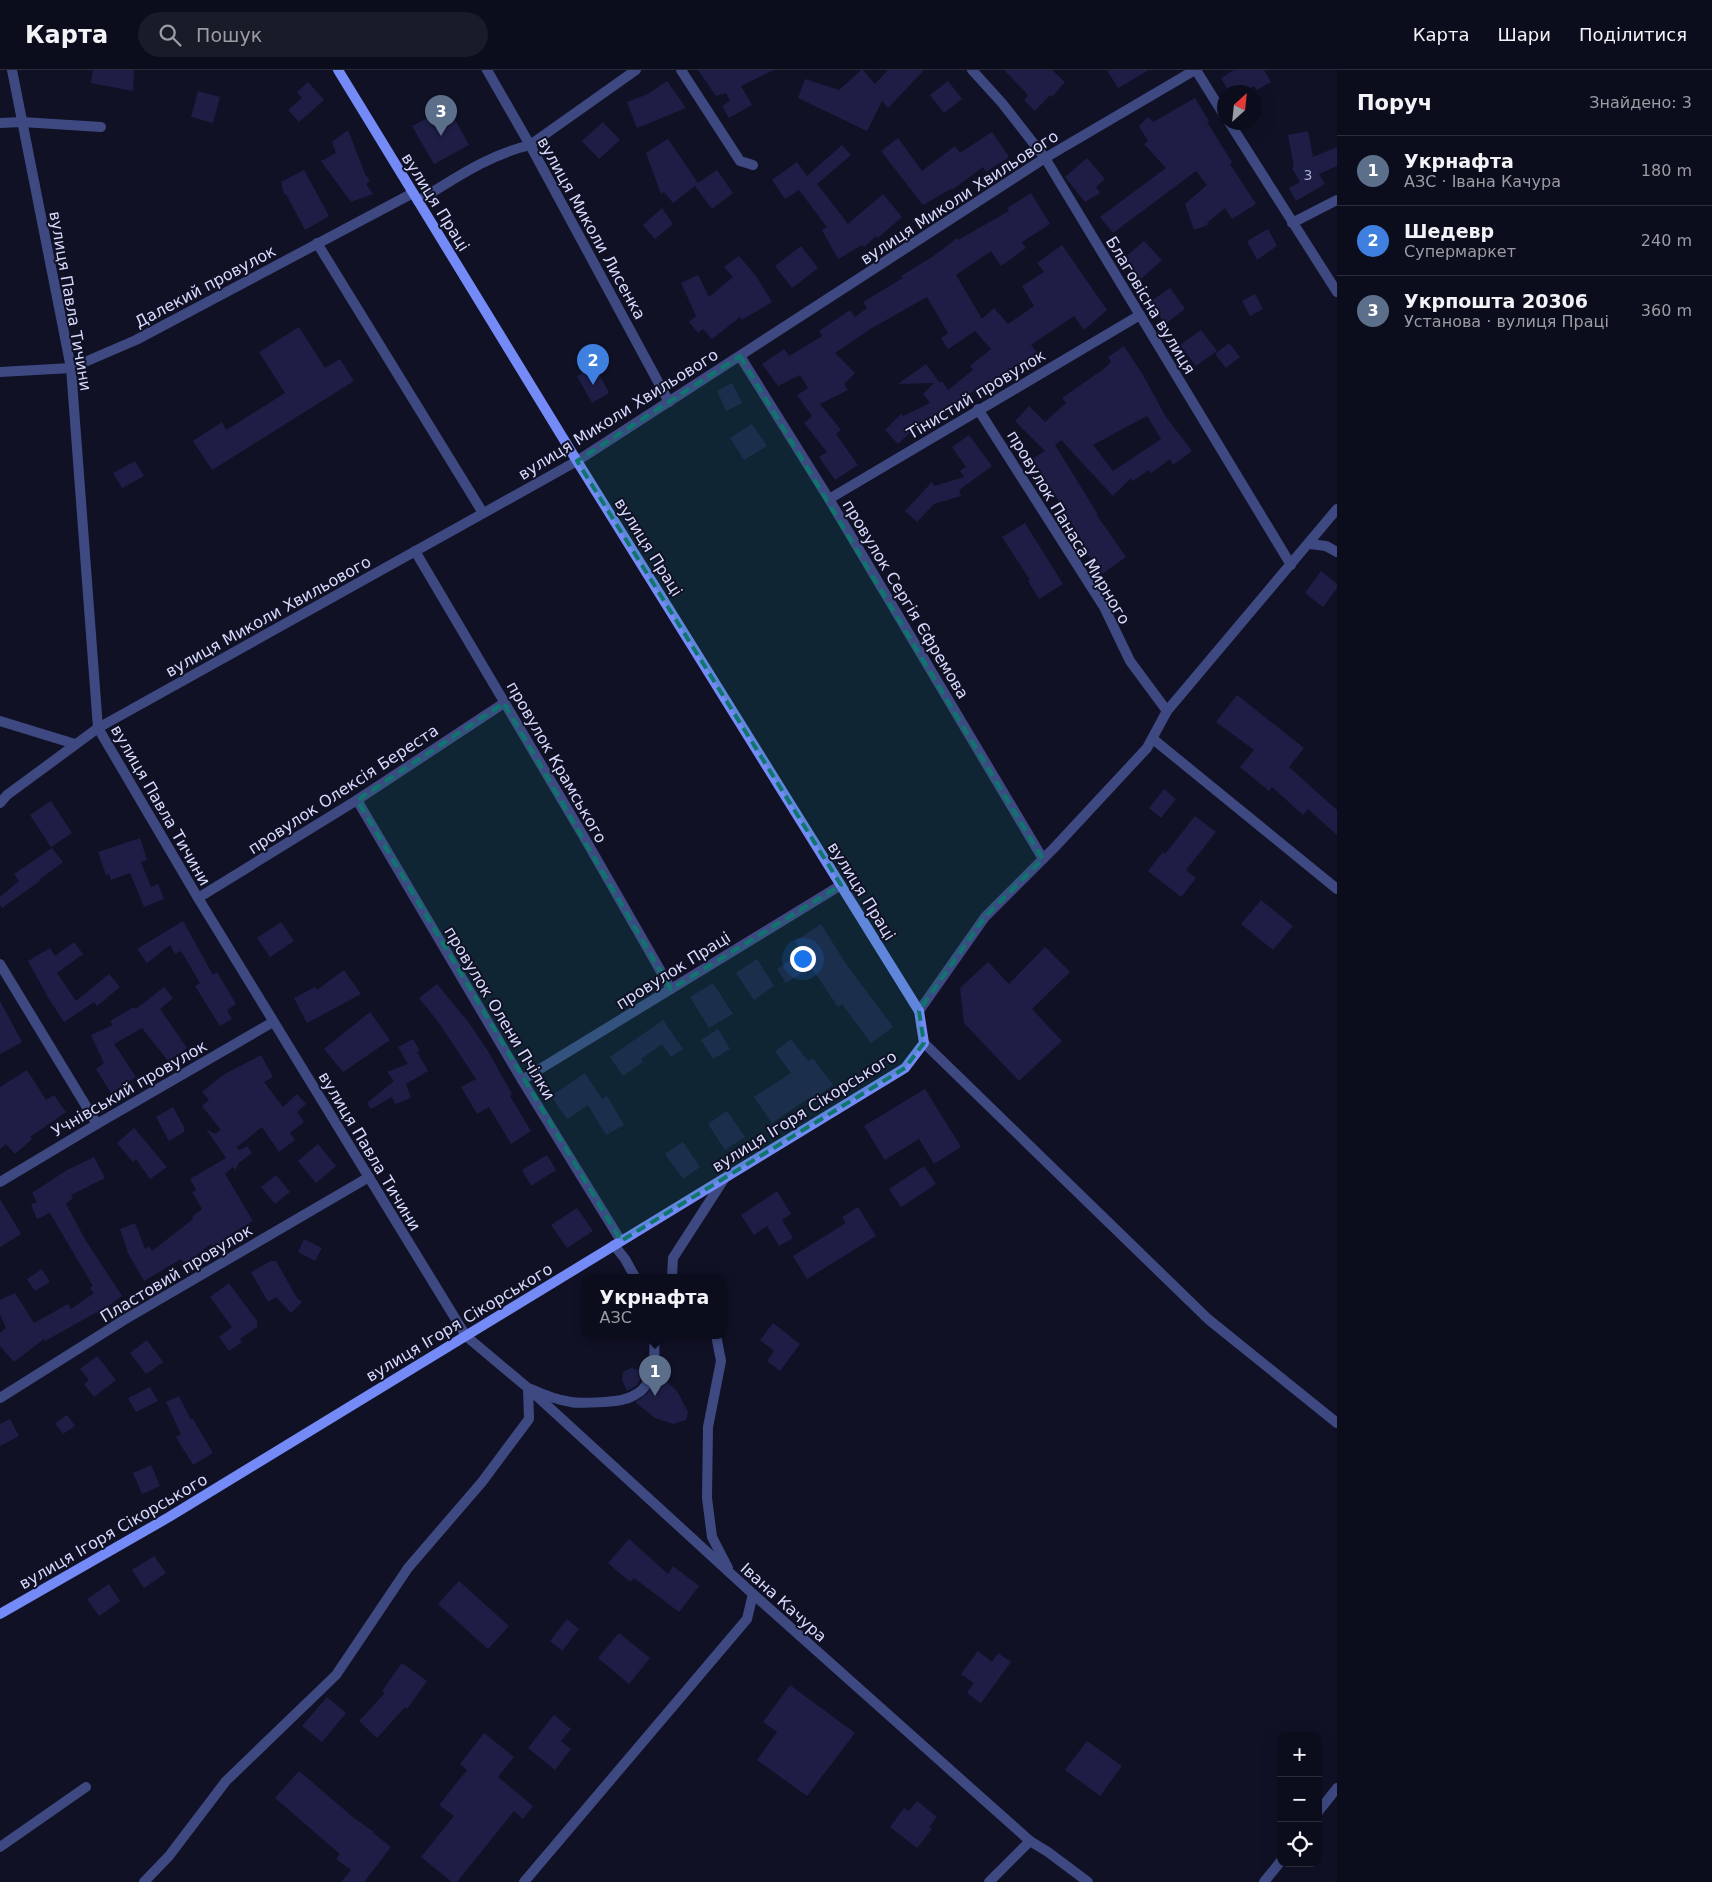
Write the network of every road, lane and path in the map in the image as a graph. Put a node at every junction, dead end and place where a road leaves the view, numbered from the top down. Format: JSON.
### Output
{"nodes":[{"id":1,"x":12,"y":70,"type":"edge"},
{"id":2,"x":338,"y":70,"type":"edge"},
{"id":3,"x":487,"y":70,"type":"edge"},
{"id":4,"x":636,"y":70,"type":"edge"},
{"id":5,"x":682,"y":70,"type":"edge"},
{"id":6,"x":972,"y":70,"type":"edge"},
{"id":7,"x":1196,"y":70,"type":"edge"},
{"id":8,"x":1217,"y":104,"type":"edge"},
{"id":9,"x":22,"y":122,"type":"junction"},
{"id":10,"x":0,"y":123,"type":"edge"},
{"id":11,"x":101,"y":128,"type":"dead end"},
{"id":12,"x":1234,"y":130,"type":"edge"},
{"id":13,"x":530,"y":145,"type":"junction"},
{"id":14,"x":1045,"y":158,"type":"junction"},
{"id":15,"x":753,"y":165,"type":"dead end"},
{"id":16,"x":415,"y":197,"type":"junction"},
{"id":17,"x":1337,"y":200,"type":"edge"},
{"id":18,"x":1292,"y":223,"type":"junction"},
{"id":19,"x":317,"y":243,"type":"junction"},
{"id":20,"x":1337,"y":292,"type":"edge"},
{"id":21,"x":1140,"y":315,"type":"junction"},
{"id":22,"x":740,"y":356,"type":"junction"},
{"id":23,"x":71,"y":368,"type":"junction"},
{"id":24,"x":0,"y":372,"type":"edge"},
{"id":25,"x":669,"y":402,"type":"junction"},
{"id":26,"x":978,"y":409,"type":"junction"},
{"id":27,"x":577,"y":461,"type":"junction"},
{"id":28,"x":829,"y":499,"type":"junction"},
{"id":29,"x":1337,"y":509,"type":"edge"},
{"id":30,"x":483,"y":513,"type":"junction"},
{"id":31,"x":1310,"y":544,"type":"junction"},
{"id":32,"x":415,"y":551,"type":"junction"},
{"id":33,"x":1337,"y":552,"type":"edge"},
{"id":34,"x":1291,"y":565,"type":"junction"},
{"id":35,"x":504,"y":703,"type":"junction"},
{"id":36,"x":1167,"y":711,"type":"junction"},
{"id":37,"x":0,"y":721,"type":"edge"},
{"id":38,"x":98,"y":728,"type":"junction"},
{"id":39,"x":1152,"y":739,"type":"junction"},
{"id":40,"x":75,"y":744,"type":"junction"},
{"id":41,"x":357,"y":800,"type":"junction"},
{"id":42,"x":0,"y":803,"type":"edge"},
{"id":43,"x":1043,"y":859,"type":"junction"},
{"id":44,"x":841,"y":885,"type":"junction"},
{"id":45,"x":1337,"y":889,"type":"edge"},
{"id":46,"x":198,"y":898,"type":"junction"},
{"id":47,"x":0,"y":964,"type":"edge"},
{"id":48,"x":671,"y":989,"type":"junction"},
{"id":49,"x":919,"y":1011,"type":"junction"},
{"id":50,"x":274,"y":1022,"type":"junction"},
{"id":51,"x":924,"y":1043,"type":"junction"},
{"id":52,"x":522,"y":1080,"type":"junction"},
{"id":53,"x":97,"y":1124,"type":"junction"},
{"id":54,"x":368,"y":1177,"type":"junction"},
{"id":55,"x":724,"y":1179,"type":"junction"},
{"id":56,"x":0,"y":1182,"type":"edge"},
{"id":57,"x":617,"y":1243,"type":"junction"},
{"id":58,"x":633,"y":1274,"type":"edge"},
{"id":59,"x":672,"y":1274,"type":"edge"},
{"id":60,"x":466,"y":1336,"type":"junction"},
{"id":61,"x":654,"y":1339,"type":"edge"},
{"id":62,"x":717,"y":1339,"type":"edge"},
{"id":63,"x":528,"y":1388,"type":"junction"},
{"id":64,"x":0,"y":1398,"type":"edge"},
{"id":65,"x":1337,"y":1423,"type":"edge"},
{"id":66,"x":731,"y":1574,"type":"junction"},
{"id":67,"x":753,"y":1594,"type":"junction"},
{"id":68,"x":0,"y":1614,"type":"edge"},
{"id":69,"x":86,"y":1787,"type":"dead end"},
{"id":70,"x":1337,"y":1788,"type":"edge"},
{"id":71,"x":1322,"y":1807,"type":"edge"},
{"id":72,"x":1030,"y":1841,"type":"junction"},
{"id":73,"x":0,"y":1848,"type":"edge"},
{"id":74,"x":1277,"y":1866,"type":"edge"},
{"id":75,"x":144,"y":1882,"type":"edge"},
{"id":76,"x":524,"y":1882,"type":"edge"},
{"id":77,"x":989,"y":1882,"type":"edge"},
{"id":78,"x":1088,"y":1882,"type":"edge"},
{"id":79,"x":1264,"y":1882,"type":"edge"}],
"edges":[{"from":1,"to":9,"type":"street","name":"вулиця Павла Тичини"},
{"from":2,"to":16,"type":"main road","name":"вулиця Праці"},
{"from":3,"to":13,"type":"street","name":"вулиця Миколи Лисенка"},
{"from":4,"to":13,"type":"street","name":"Далекий провулок"},
{"from":5,"to":15,"type":"street"},
{"from":6,"to":14,"type":"street","name":"Благовісна вулиця"},
{"from":7,"to":8,"type":"street"},
{"from":7,"to":14,"type":"street","name":"вулиця Миколи Хвильового"},
{"from":9,"to":10,"type":"street"},
{"from":9,"to":11,"type":"street"},
{"from":9,"to":23,"type":"street","name":"вулиця Павла Тичини"},
{"from":12,"to":18,"type":"street"},
{"from":13,"to":16,"type":"street","name":"Далекий провулок"},
{"from":13,"to":25,"type":"street","name":"вулиця Миколи Лисенка"},
{"from":14,"to":21,"type":"street","name":"Благовісна вулиця"},
{"from":14,"to":22,"type":"street","name":"вулиця Миколи Хвильового"},
{"from":16,"to":19,"type":"street","name":"Далекий провулок"},
{"from":16,"to":27,"type":"main road","name":"вулиця Праці"},
{"from":17,"to":18,"type":"street"},
{"from":18,"to":20,"type":"street"},
{"from":19,"to":23,"type":"street","name":"Далекий провулок"},
{"from":19,"to":30,"type":"street"},
{"from":21,"to":26,"type":"street","name":"Тінистий провулок"},
{"from":21,"to":34,"type":"street","name":"Благовісна вулиця"},
{"from":22,"to":25,"type":"street","name":"вулиця Миколи Хвильового"},
{"from":22,"to":28,"type":"street","name":"провулок Сергія Єфремова"},
{"from":23,"to":24,"type":"street","name":"Далекий провулок"},
{"from":23,"to":38,"type":"street","name":"вулиця Павла Тичини"},
{"from":25,"to":27,"type":"street","name":"вулиця Миколи Хвильового"},
{"from":26,"to":28,"type":"street","name":"Тінистий провулок"},
{"from":26,"to":36,"type":"street","name":"провулок Панаса Мирного"},
{"from":27,"to":30,"type":"street","name":"вулиця Миколи Хвильового"},
{"from":27,"to":44,"type":"main road","name":"вулиця Праці"},
{"from":28,"to":43,"type":"street","name":"провулок Сергія Єфремова"},
{"from":29,"to":31,"type":"street"},
{"from":30,"to":32,"type":"street","name":"вулиця Миколи Хвильового"},
{"from":31,"to":33,"type":"street"},
{"from":31,"to":34,"type":"street"},
{"from":32,"to":35,"type":"street","name":"провулок Крамського"},
{"from":32,"to":38,"type":"street","name":"вулиця Миколи Хвильового"},
{"from":34,"to":36,"type":"street"},
{"from":35,"to":41,"type":"street","name":"провулок Олексія Береста"},
{"from":35,"to":48,"type":"street","name":"провулок Крамського"},
{"from":36,"to":39,"type":"street"},
{"from":37,"to":40,"type":"street"},
{"from":38,"to":40,"type":"street","name":"вулиця Миколи Хвильового"},
{"from":38,"to":46,"type":"street","name":"вулиця Павла Тичини"},
{"from":39,"to":43,"type":"street"},
{"from":39,"to":45,"type":"street"},
{"from":40,"to":42,"type":"street","name":"вулиця Миколи Хвильового"},
{"from":41,"to":46,"type":"street","name":"провулок Олексія Береста"},
{"from":41,"to":52,"type":"street","name":"провулок Олени Пчілки"},
{"from":43,"to":49,"type":"street"},
{"from":44,"to":48,"type":"street","name":"провулок Праці"},
{"from":44,"to":49,"type":"main road","name":"вулиця Праці"},
{"from":46,"to":50,"type":"street","name":"вулиця Павла Тичини"},
{"from":47,"to":53,"type":"street"},
{"from":48,"to":52,"type":"street","name":"провулок Праці"},
{"from":49,"to":51,"type":"main road","name":"вулиця Праці"},
{"from":50,"to":53,"type":"street","name":"Учнівський провулок"},
{"from":50,"to":54,"type":"street","name":"вулиця Павла Тичини"},
{"from":51,"to":55,"type":"main road","name":"вулиця Ігоря Сікорського"},
{"from":51,"to":65,"type":"street"},
{"from":52,"to":57,"type":"street","name":"провулок Олени Пчілки"},
{"from":53,"to":56,"type":"street","name":"Учнівський провулок"},
{"from":54,"to":60,"type":"street","name":"вулиця Павла Тичини"},
{"from":54,"to":64,"type":"street","name":"Пластовий провулок"},
{"from":55,"to":57,"type":"main road","name":"вулиця Ігоря Сікорського"},
{"from":55,"to":59,"type":"street"},
{"from":57,"to":58,"type":"street","name":"провулок Олени Пчілки"},
{"from":57,"to":60,"type":"main road","name":"вулиця Ігоря Сікорського"},
{"from":60,"to":63,"type":"street","name":"Івана Качура"},
{"from":60,"to":68,"type":"main road","name":"вулиця Ігоря Сікорського"},
{"from":61,"to":63,"type":"street"},
{"from":62,"to":66,"type":"street"},
{"from":63,"to":66,"type":"street","name":"Івана Качура"},
{"from":63,"to":75,"type":"street"},
{"from":66,"to":67,"type":"street","name":"Івана Качура"},
{"from":67,"to":72,"type":"street","name":"Івана Качура"},
{"from":67,"to":76,"type":"street"},
{"from":69,"to":73,"type":"street"},
{"from":70,"to":71,"type":"street"},
{"from":72,"to":77,"type":"street"},
{"from":72,"to":78,"type":"street","name":"Івана Качура"},
{"from":74,"to":79,"type":"street"}]}
